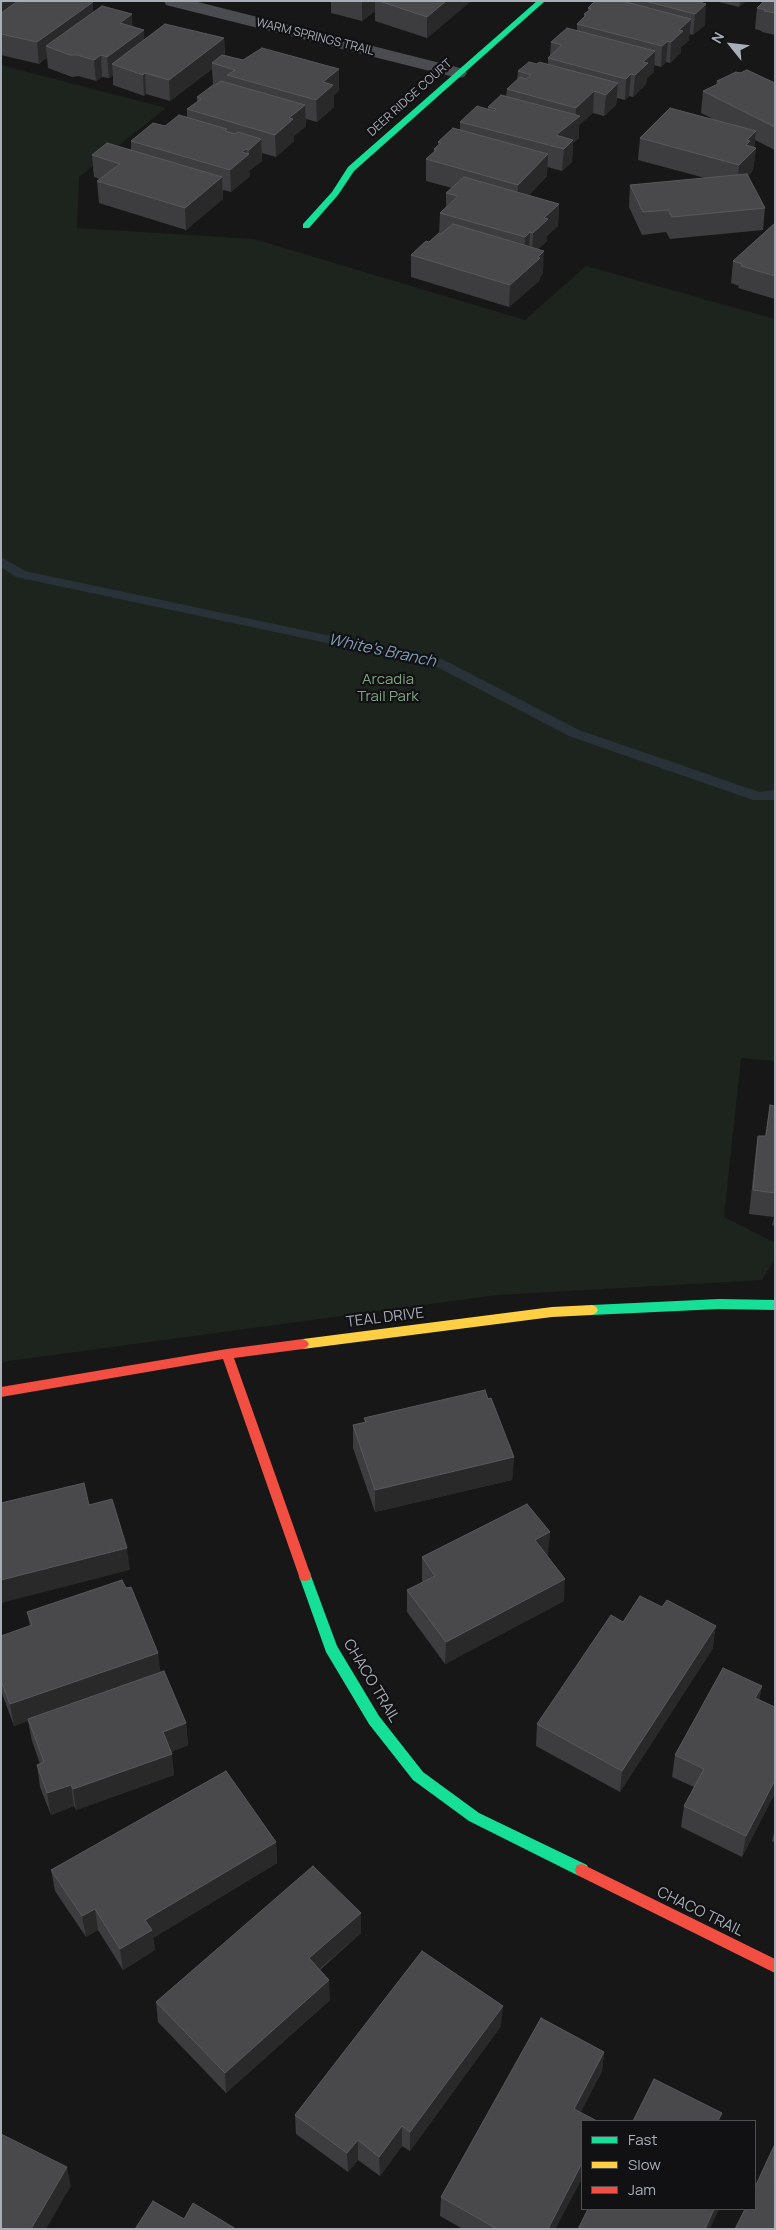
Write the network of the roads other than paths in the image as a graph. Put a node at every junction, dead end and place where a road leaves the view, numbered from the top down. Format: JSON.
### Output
{"nodes":[{"id":1,"x":172,"y":1,"type":"edge"},
{"id":2,"x":542,"y":1,"type":"edge"},
{"id":3,"x":458,"y":74,"type":"junction"},
{"id":4,"x":306,"y":226,"type":"dead end"},
{"id":5,"x":775,"y":1305,"type":"edge"},
{"id":6,"x":227,"y":1354,"type":"junction"},
{"id":7,"x":1,"y":1392,"type":"edge"},
{"id":8,"x":775,"y":1966,"type":"edge"}],
"edges":[{"from":1,"to":3,"type":"street","name":"WARM SPRINGS TRAIL"},
{"from":2,"to":3,"type":"street","name":"DEER RIDGE COURT"},
{"from":3,"to":4,"type":"street","name":"DEER RIDGE COURT"},
{"from":5,"to":6,"type":"street","name":"TEAL DRIVE"},
{"from":6,"to":7,"type":"street","name":"TEAL DRIVE"},
{"from":6,"to":8,"type":"street","name":"CHACO TRAIL"}]}
